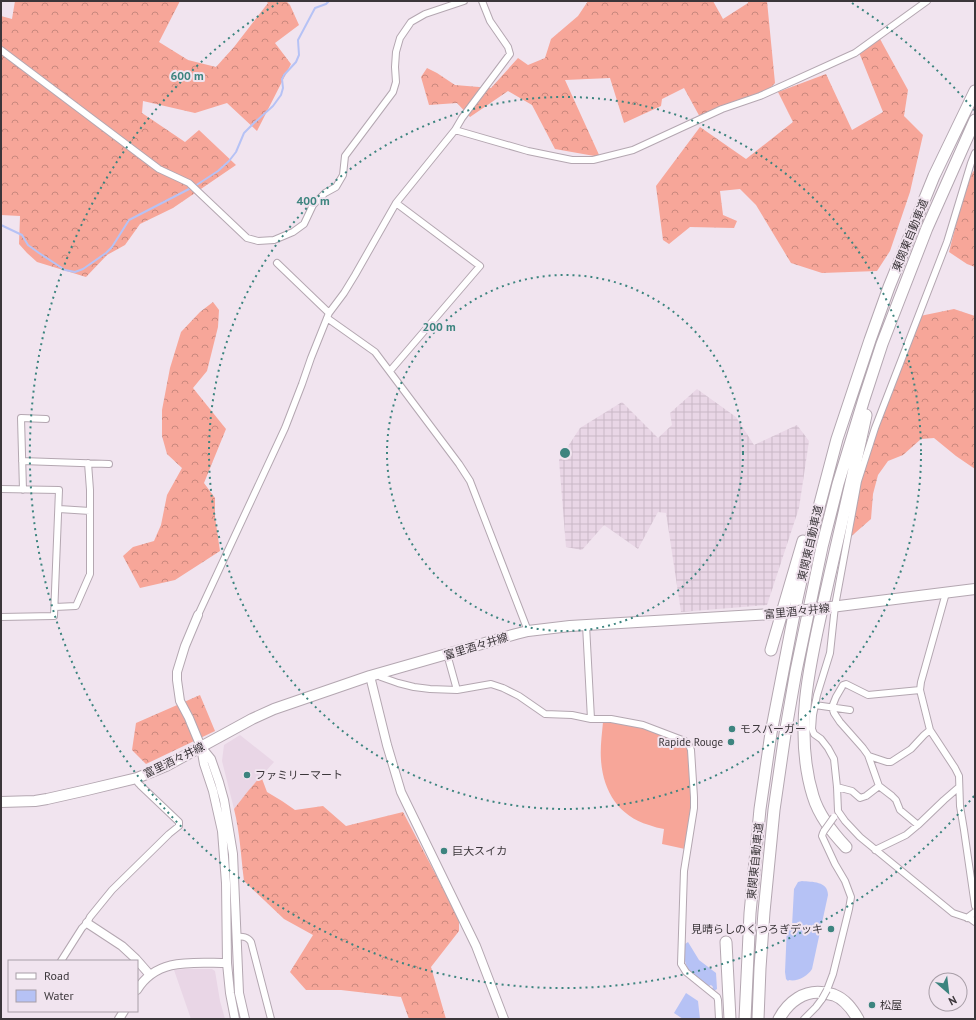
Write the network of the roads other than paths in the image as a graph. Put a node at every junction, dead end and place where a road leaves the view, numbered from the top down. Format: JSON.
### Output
{"nodes":[{"id":1,"x":464,"y":1,"type":"edge"},
{"id":2,"x":482,"y":1,"type":"edge"},
{"id":3,"x":927,"y":1,"type":"edge"},
{"id":4,"x":1,"y":50,"type":"edge"},
{"id":5,"x":975,"y":91,"type":"edge"},
{"id":6,"x":975,"y":120,"type":"edge"},
{"id":7,"x":455,"y":130,"type":"junction"},
{"id":8,"x":975,"y":153,"type":"edge"},
{"id":9,"x":396,"y":203,"type":"junction"},
{"id":10,"x":277,"y":263,"type":"dead end"},
{"id":11,"x":328,"y":316,"type":"junction"},
{"id":12,"x":877,"y":359,"type":"junction"},
{"id":13,"x":390,"y":371,"type":"junction"},
{"id":14,"x":46,"y":419,"type":"dead end"},
{"id":15,"x":22,"y":461,"type":"junction"},
{"id":16,"x":88,"y":463,"type":"junction"},
{"id":17,"x":109,"y":464,"type":"dead end"},
{"id":18,"x":825,"y":482,"type":"junction"},
{"id":19,"x":1,"y":489,"type":"edge"},
{"id":20,"x":23,"y":490,"type":"junction"},
{"id":21,"x":59,"y":509,"type":"junction"},
{"id":22,"x":90,"y":511,"type":"junction"},
{"id":23,"x":975,"y":589,"type":"edge"},
{"id":24,"x":946,"y":593,"type":"junction"},
{"id":25,"x":55,"y":606,"type":"junction"},
{"id":26,"x":833,"y":607,"type":"junction"},
{"id":27,"x":198,"y":615,"type":"joint"},
{"id":28,"x":1,"y":617,"type":"edge"},
{"id":29,"x":586,"y":626,"type":"junction"},
{"id":30,"x":528,"y":631,"type":"junction"},
{"id":31,"x":771,"y":650,"type":"dead end"},
{"id":32,"x":447,"y":654,"type":"junction"},
{"id":33,"x":375,"y":675,"type":"junction"},
{"id":34,"x":457,"y":690,"type":"junction"},
{"id":35,"x":920,"y":690,"type":"junction"},
{"id":36,"x":815,"y":705,"type":"junction"},
{"id":37,"x":832,"y":707,"type":"junction"},
{"id":38,"x":850,"y":710,"type":"dead end"},
{"id":39,"x":591,"y":719,"type":"junction"},
{"id":40,"x":930,"y":730,"type":"junction"},
{"id":41,"x":201,"y":747,"type":"junction"},
{"id":42,"x":869,"y":756,"type":"junction"},
{"id":43,"x":137,"y":778,"type":"junction"},
{"id":44,"x":879,"y":786,"type":"junction"},
{"id":45,"x":837,"y":787,"type":"junction"},
{"id":46,"x":959,"y":787,"type":"junction"},
{"id":47,"x":1,"y":802,"type":"edge"},
{"id":48,"x":838,"y":811,"type":"junction"},
{"id":49,"x":918,"y":825,"type":"junction"},
{"id":50,"x":846,"y":847,"type":"dead end"},
{"id":51,"x":876,"y":850,"type":"junction"},
{"id":52,"x":975,"y":906,"type":"edge"},
{"id":53,"x":975,"y":912,"type":"edge"},
{"id":54,"x":967,"y":918,"type":"junction"},
{"id":55,"x":975,"y":922,"type":"edge"},
{"id":56,"x":87,"y":923,"type":"junction"},
{"id":57,"x":236,"y":937,"type":"junction"},
{"id":58,"x":726,"y":942,"type":"dead end"},
{"id":59,"x":62,"y":960,"type":"edge"},
{"id":60,"x":137,"y":960,"type":"edge"},
{"id":61,"x":138,"y":961,"type":"edge"},
{"id":62,"x":228,"y":963,"type":"junction"},
{"id":63,"x":150,"y":975,"type":"junction"},
{"id":64,"x":138,"y":989,"type":"edge"},
{"id":65,"x":235,"y":1019,"type":"edge"},
{"id":66,"x":245,"y":1019,"type":"edge"},
{"id":67,"x":271,"y":1019,"type":"edge"},
{"id":68,"x":504,"y":1019,"type":"edge"},
{"id":69,"x":719,"y":1019,"type":"edge"},
{"id":70,"x":730,"y":1019,"type":"edge"},
{"id":71,"x":745,"y":1019,"type":"edge"},
{"id":72,"x":758,"y":1019,"type":"edge"},
{"id":73,"x":779,"y":1019,"type":"edge"},
{"id":74,"x":804,"y":1019,"type":"edge"},
{"id":75,"x":858,"y":1019,"type":"edge"}],
"edges":[{"from":1,"to":4,"type":"street"},
{"from":2,"to":7,"type":"street"},
{"from":3,"to":7,"type":"street"},
{"from":5,"to":18,"type":"highway","name":"東関東自動車道"},
{"from":6,"to":12,"type":"highway","name":"東関東自動車道"},
{"from":7,"to":9,"type":"street"},
{"from":8,"to":26,"type":"street"},
{"from":9,"to":11,"type":"street"},
{"from":9,"to":13,"type":"street"},
{"from":10,"to":11,"type":"street"},
{"from":11,"to":13,"type":"street"},
{"from":11,"to":27,"type":"street"},
{"from":12,"to":50,"type":"highway"},
{"from":12,"to":72,"type":"highway","name":"東関東自動車道"},
{"from":13,"to":30,"type":"street"},
{"from":14,"to":15,"type":"street"},
{"from":15,"to":16,"type":"street"},
{"from":15,"to":20,"type":"street"},
{"from":16,"to":17,"type":"street"},
{"from":16,"to":22,"type":"street"},
{"from":18,"to":31,"type":"highway"},
{"from":18,"to":71,"type":"highway","name":"東関東自動車道"},
{"from":19,"to":20,"type":"street"},
{"from":20,"to":21,"type":"street"},
{"from":21,"to":22,"type":"street"},
{"from":21,"to":25,"type":"street"},
{"from":22,"to":25,"type":"street"},
{"from":23,"to":24,"type":"main road","name":"富里酒々井線"},
{"from":24,"to":26,"type":"main road","name":"富里酒々井線"},
{"from":24,"to":35,"type":"street"},
{"from":25,"to":28,"type":"street"},
{"from":26,"to":29,"type":"main road","name":"富里酒々井線","bridge":true},
{"from":26,"to":36,"type":"street"},
{"from":27,"to":41,"type":"street"},
{"from":29,"to":30,"type":"main road","name":"富里酒々井線"},
{"from":29,"to":39,"type":"street"},
{"from":30,"to":32,"type":"main road","name":"富里酒々井線"},
{"from":32,"to":33,"type":"main road","name":"富里酒々井線"},
{"from":32,"to":34,"type":"street"},
{"from":33,"to":34,"type":"street"},
{"from":33,"to":41,"type":"main road","name":"富里酒々井線"},
{"from":33,"to":68,"type":"street"},
{"from":34,"to":39,"type":"street"},
{"from":35,"to":37,"type":"street"},
{"from":35,"to":40,"type":"street"},
{"from":36,"to":37,"type":"street"},
{"from":36,"to":45,"type":"street"},
{"from":37,"to":38,"type":"street"},
{"from":37,"to":42,"type":"street"},
{"from":39,"to":69,"type":"street"},
{"from":40,"to":42,"type":"street"},
{"from":40,"to":46,"type":"street"},
{"from":41,"to":43,"type":"main road","name":"富里酒々井線"},
{"from":41,"to":57,"type":"street"},
{"from":41,"to":62,"type":"street"},
{"from":42,"to":44,"type":"street"},
{"from":43,"to":47,"type":"main road","name":"富里酒々井線"},
{"from":43,"to":56,"type":"street"},
{"from":44,"to":45,"type":"street"},
{"from":44,"to":49,"type":"street"},
{"from":45,"to":48,"type":"street"},
{"from":46,"to":49,"type":"street"},
{"from":46,"to":52,"type":"street"},
{"from":48,"to":51,"type":"street"},
{"from":48,"to":74,"type":"street","bridge":true},
{"from":49,"to":51,"type":"street"},
{"from":51,"to":54,"type":"street"},
{"from":53,"to":54,"type":"street"},
{"from":54,"to":55,"type":"street"},
{"from":56,"to":59,"type":"street"},
{"from":56,"to":60,"type":"street"},
{"from":57,"to":66,"type":"street"},
{"from":57,"to":67,"type":"street"},
{"from":58,"to":70,"type":"highway"},
{"from":61,"to":63,"type":"street"},
{"from":62,"to":63,"type":"street"},
{"from":62,"to":65,"type":"street"},
{"from":63,"to":64,"type":"street"},
{"from":73,"to":75,"type":"highway"}]}
